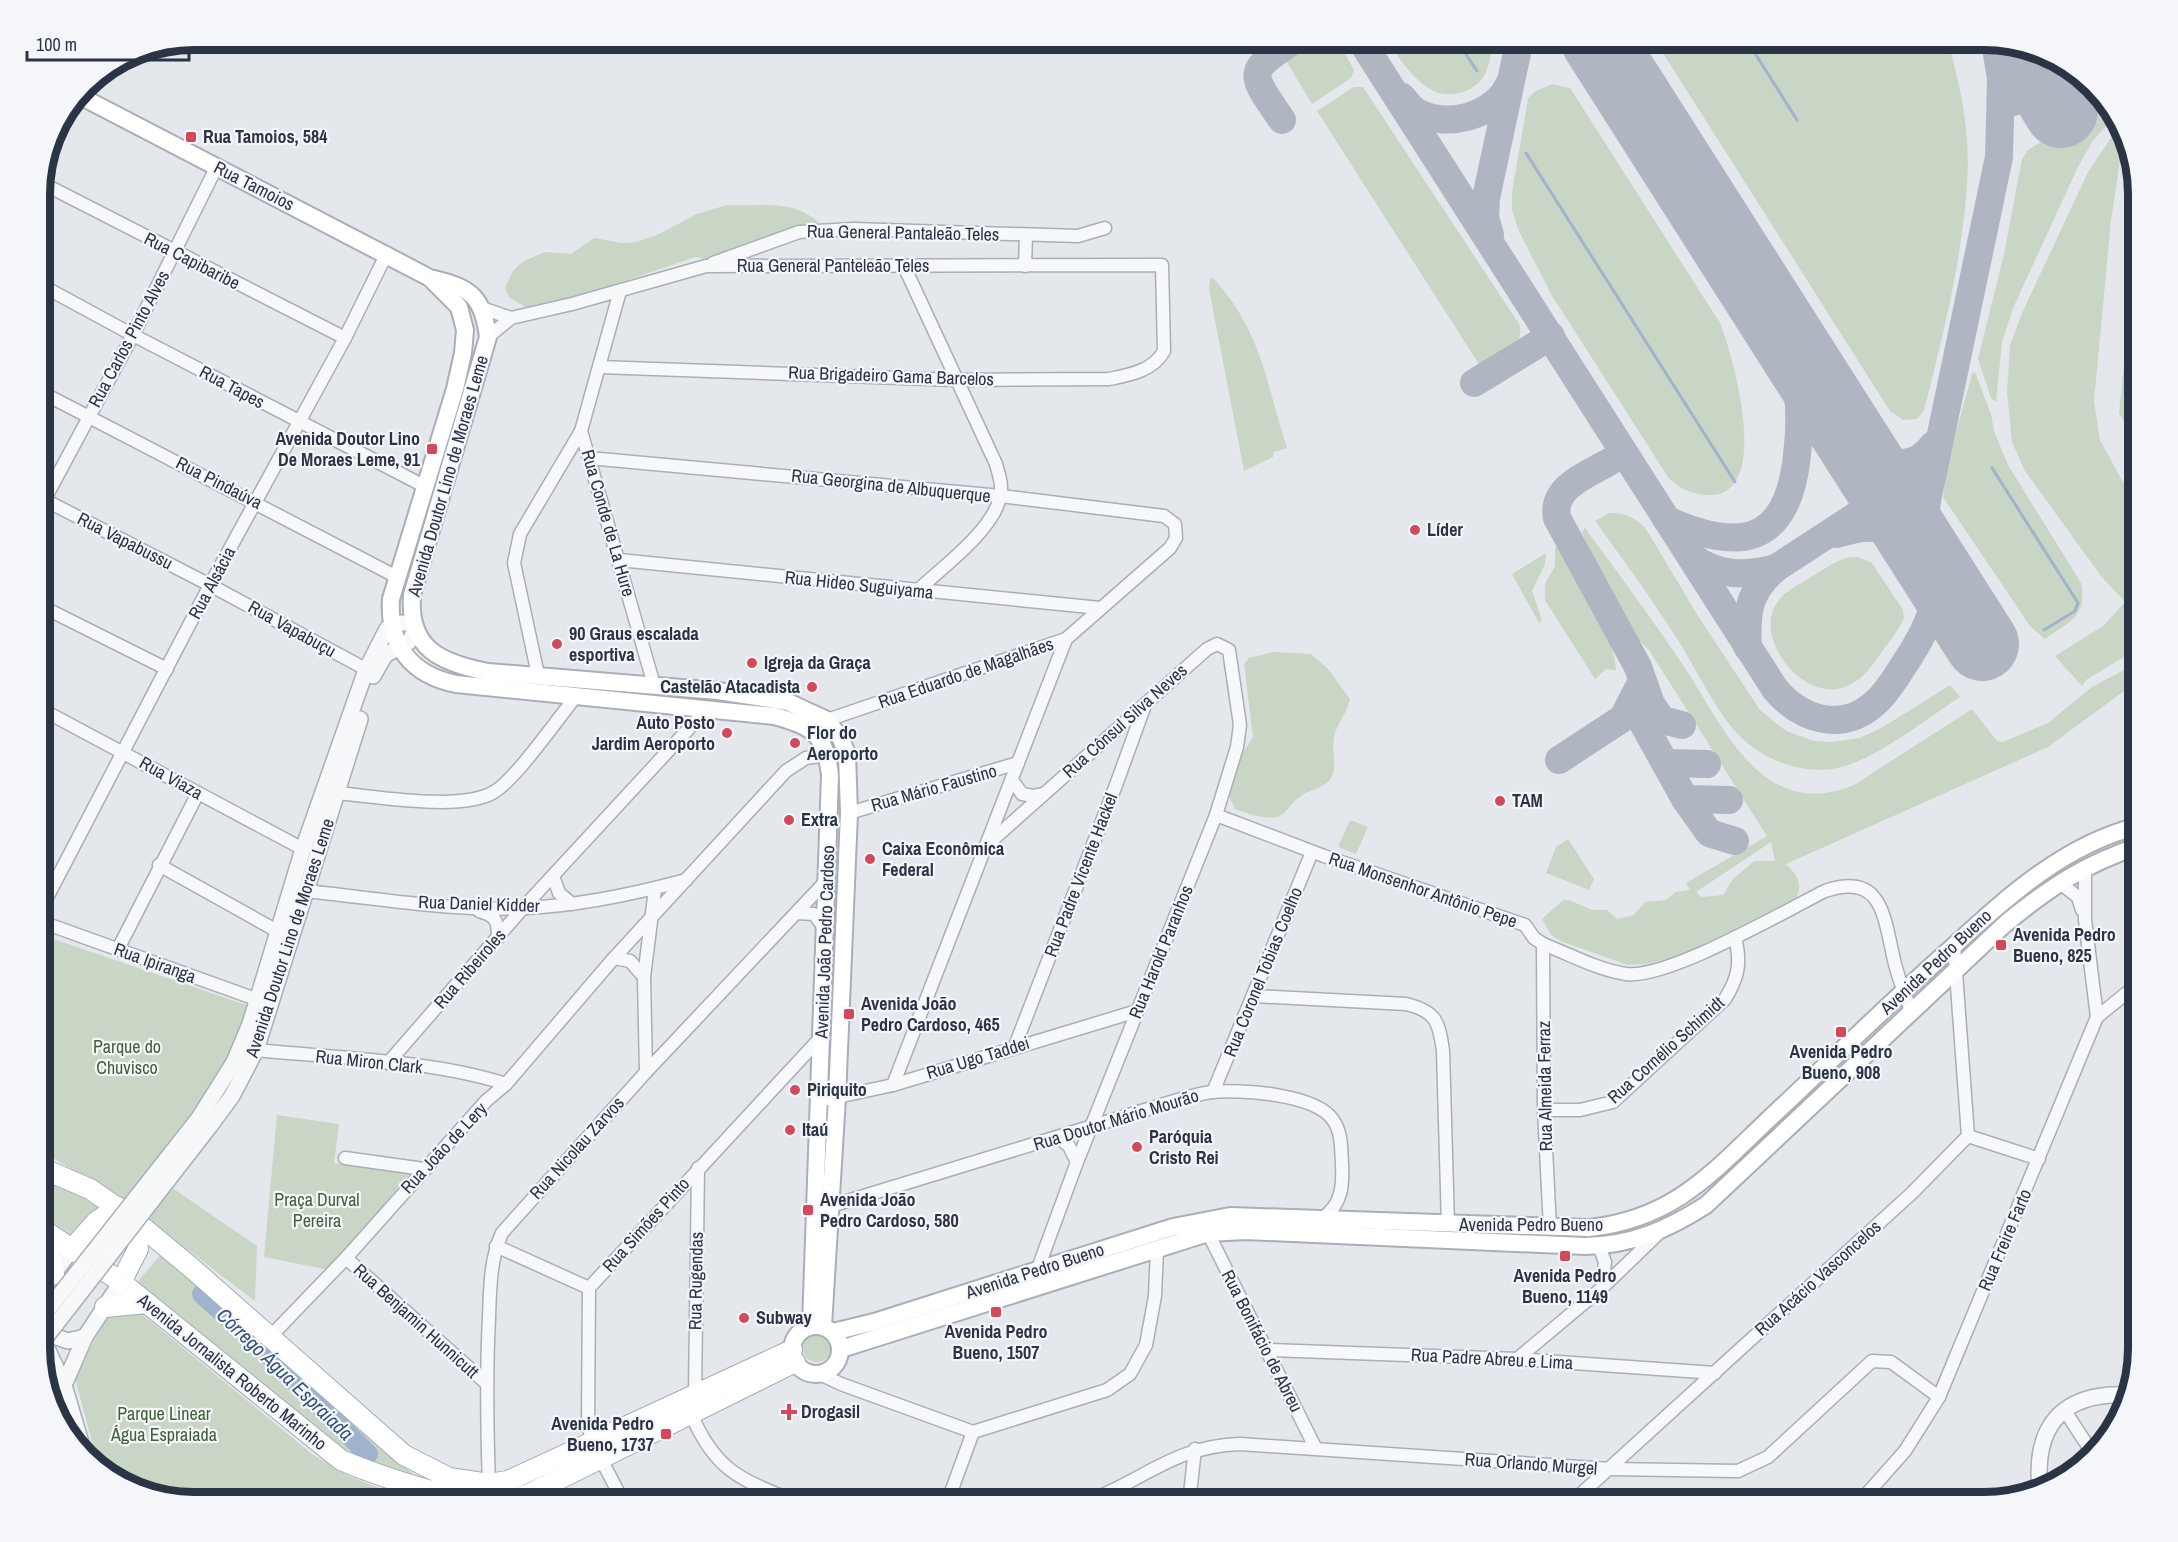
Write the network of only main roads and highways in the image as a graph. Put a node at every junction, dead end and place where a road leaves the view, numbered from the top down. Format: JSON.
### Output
{"nodes":[{"id":1,"x":85,"y":99,"type":"edge"},
{"id":2,"x":430,"y":278,"type":"junction"},
{"id":3,"x":459,"y":307,"type":"junction"},
{"id":4,"x":482,"y":308,"type":"junction"},
{"id":5,"x":465,"y":330,"type":"junction"},
{"id":6,"x":488,"y":337,"type":"junction"},
{"id":7,"x":392,"y":624,"type":"joint"},
{"id":8,"x":827,"y":720,"type":"joint"},
{"id":9,"x":2128,"y":829,"type":"edge"},
{"id":10,"x":2128,"y":850,"type":"edge"},
{"id":11,"x":2053,"y":876,"type":"junction"},
{"id":12,"x":50,"y":1172,"type":"edge"},
{"id":13,"x":118,"y":1207,"type":"junction"},
{"id":14,"x":135,"y":1221,"type":"junction"},
{"id":15,"x":50,"y":1234,"type":"edge"},
{"id":16,"x":72,"y":1249,"type":"junction"},
{"id":17,"x":50,"y":1258,"type":"edge"},
{"id":18,"x":54,"y":1274,"type":"road end"},
{"id":19,"x":121,"y":1282,"type":"junction"},
{"id":20,"x":147,"y":1303,"type":"junction"},
{"id":21,"x":105,"y":1307,"type":"road end"},
{"id":22,"x":823,"y":1328,"type":"junction"},
{"id":23,"x":841,"y":1349,"type":"junction"},
{"id":24,"x":793,"y":1356,"type":"junction"},
{"id":25,"x":596,"y":1450,"type":"junction"},
{"id":26,"x":443,"y":1492,"type":"edge"},
{"id":27,"x":525,"y":1492,"type":"edge"}],
"edges":[{"from":1,"to":2,"type":"main road","name":"Rua Tamoios"},
{"from":2,"to":3,"type":"main road","name":"Rua Tamoios"},
{"from":2,"to":4,"type":"main road","name":"Rua Tamoios"},
{"from":3,"to":4,"type":"main road"},
{"from":3,"to":5,"type":"main road"},
{"from":4,"to":6,"type":"main road","name":"Avenida Doutor Lino de Moraes Leme"},
{"from":5,"to":6,"type":"main road"},
{"from":5,"to":7,"type":"main road","name":"Avenida Doutor Lino de Moraes Leme"},
{"from":6,"to":8,"type":"main road","name":"Avenida Doutor Lino de Moraes Leme"},
{"from":7,"to":22,"type":"main road","name":"Avenida João Pedro Cardoso"},
{"from":8,"to":22,"type":"main road","name":"Avenida João Pedro Cardoso"},
{"from":9,"to":11,"type":"main road","name":"Avenida Pedro Bueno"},
{"from":10,"to":11,"type":"main road","name":"Avenida Pedro Bueno"},
{"from":11,"to":22,"type":"main road","name":"Avenida Pedro Bueno"},
{"from":11,"to":23,"type":"main road","name":"Avenida Pedro Bueno"},
{"from":12,"to":13,"type":"main road"},
{"from":13,"to":14,"type":"main road"},
{"from":13,"to":16,"type":"main road"},
{"from":14,"to":19,"type":"main road"},
{"from":14,"to":25,"type":"main road"},
{"from":15,"to":16,"type":"main road","name":"Avenida Jornalista Roberto Marinho"},
{"from":16,"to":19,"type":"main road","name":"Avenida Jornalista Roberto Marinho"},
{"from":17,"to":18,"type":"main road"},
{"from":19,"to":20,"type":"main road","name":"Avenida Jornalista Roberto Marinho"},
{"from":20,"to":21,"type":"main road"},
{"from":20,"to":26,"type":"main road","name":"Avenida Jornalista Roberto Marinho"},
{"from":22,"to":23,"type":"main road"},
{"from":22,"to":24,"type":"main road"},
{"from":23,"to":24,"type":"main road"},
{"from":24,"to":25,"type":"main road"},
{"from":24,"to":25,"type":"main road"},
{"from":25,"to":27,"type":"main road","name":"Avenida Jornalista Roberto Marinho"}]}
